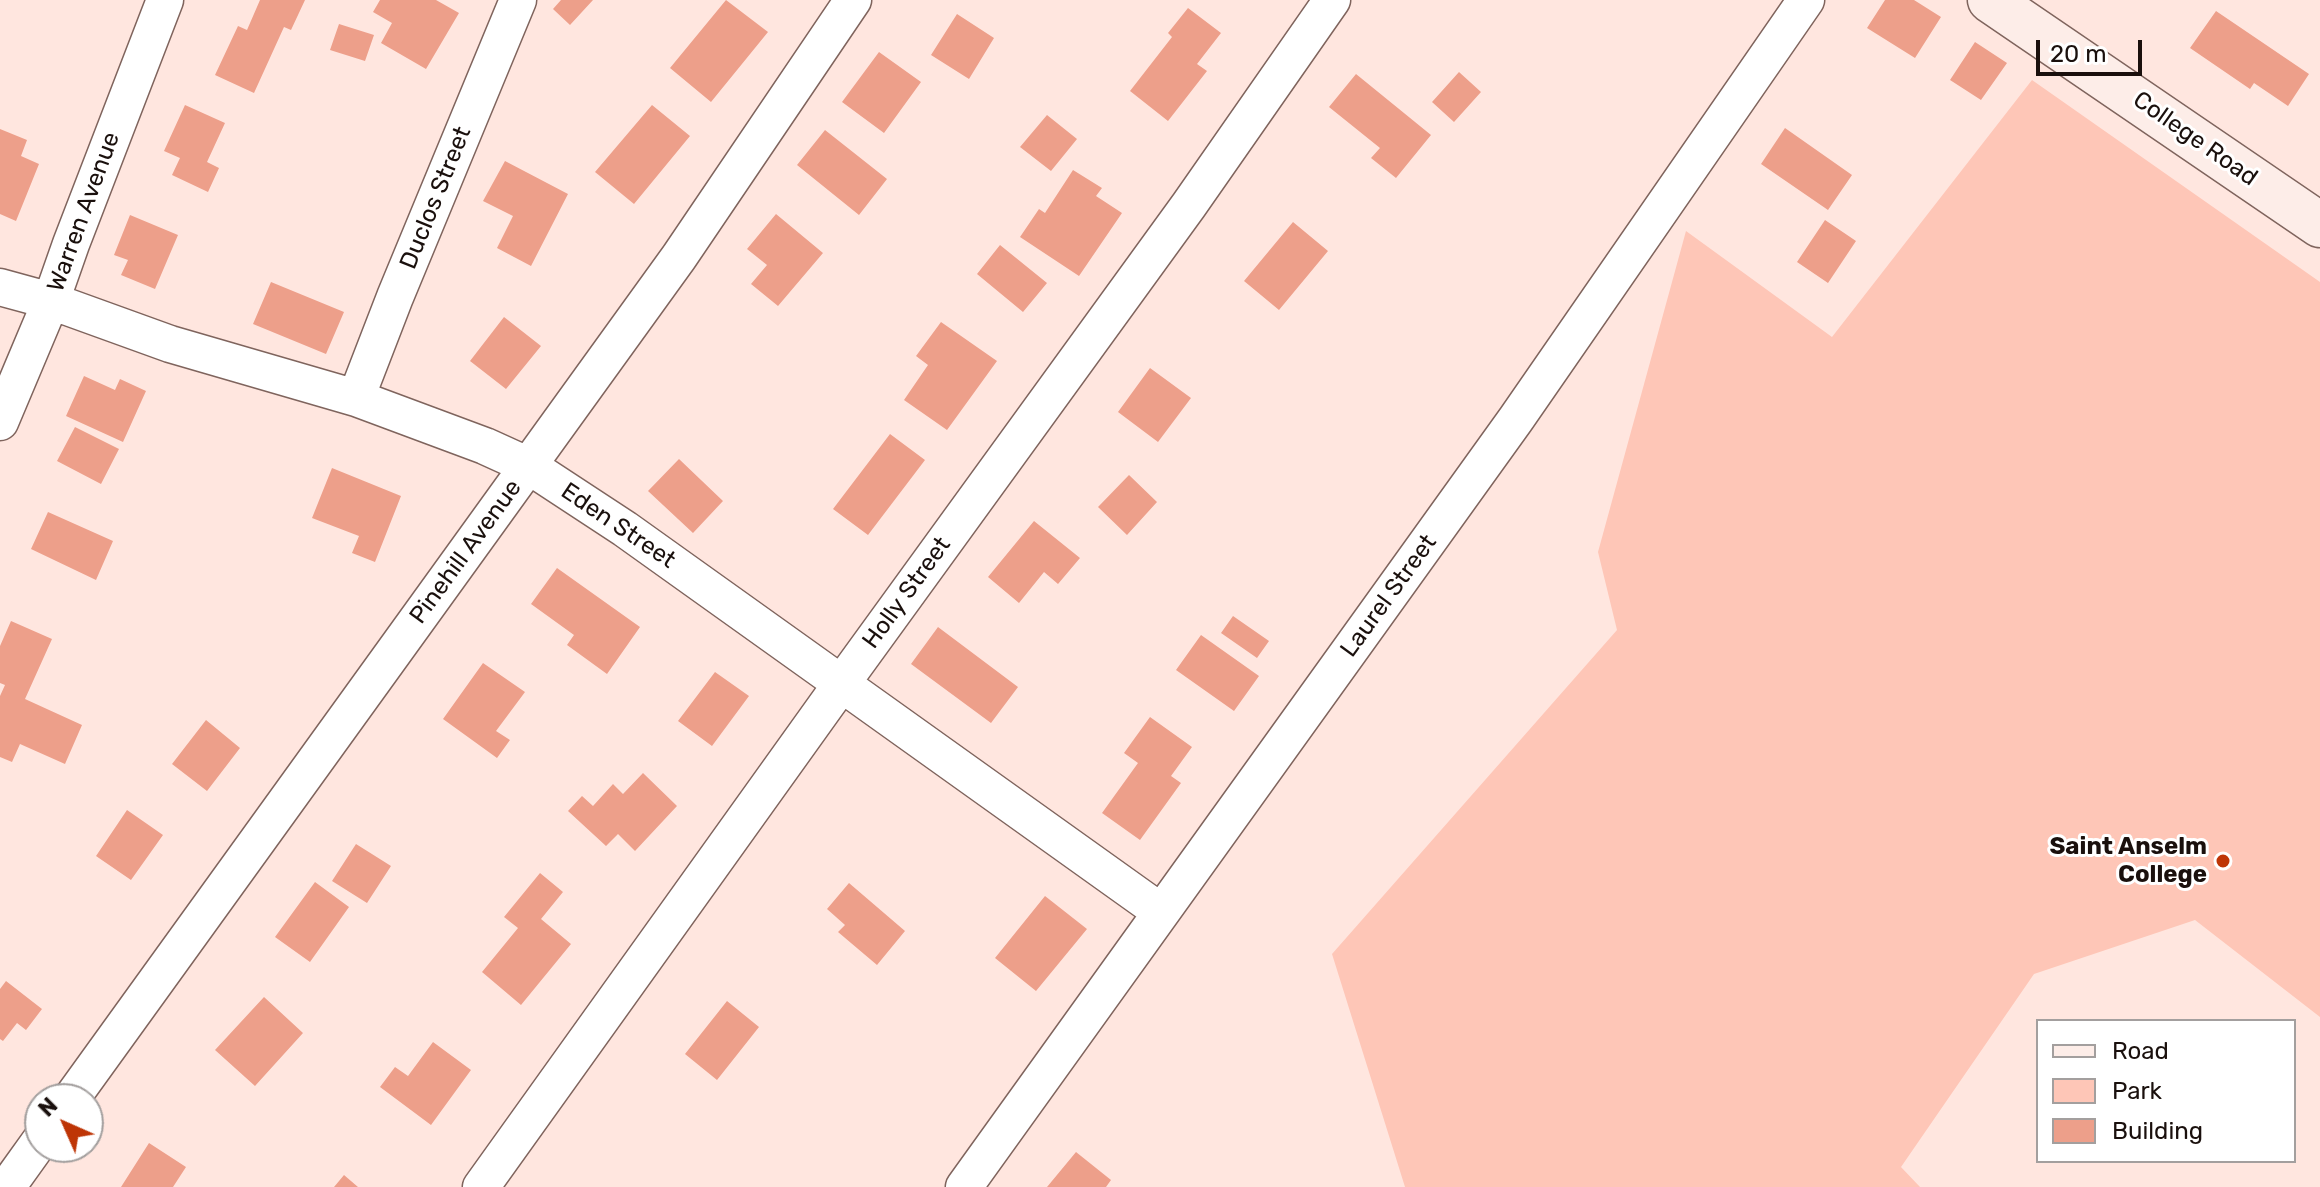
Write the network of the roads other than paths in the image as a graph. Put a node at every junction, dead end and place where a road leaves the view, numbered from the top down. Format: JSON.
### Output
{"nodes":[{"id":1,"x":165,"y":0,"type":"edge"},
{"id":2,"x":518,"y":0,"type":"edge"},
{"id":3,"x":853,"y":0,"type":"edge"},
{"id":4,"x":1332,"y":0,"type":"edge"},
{"id":5,"x":1806,"y":0,"type":"edge"},
{"id":6,"x":1990,"y":0,"type":"edge"},
{"id":7,"x":2320,"y":225,"type":"edge"},
{"id":8,"x":0,"y":287,"type":"edge"},
{"id":9,"x":51,"y":301,"type":"junction"},
{"id":10,"x":356,"y":398,"type":"junction"},
{"id":11,"x":0,"y":422,"type":"edge"},
{"id":12,"x":529,"y":466,"type":"junction"},
{"id":13,"x":842,"y":683,"type":"junction"},
{"id":14,"x":1161,"y":912,"type":"junction"},
{"id":15,"x":83,"y":1083,"type":"edge"},
{"id":16,"x":24,"y":1163,"type":"edge"},
{"id":17,"x":7,"y":1187,"type":"edge"},
{"id":18,"x":481,"y":1187,"type":"edge"},
{"id":19,"x":964,"y":1187,"type":"edge"}],
"edges":[{"from":1,"to":9,"type":"street","name":"Warren Avenue"},
{"from":2,"to":10,"type":"street","name":"Duclos Street"},
{"from":3,"to":12,"type":"street","name":"Pinehill Avenue"},
{"from":4,"to":13,"type":"street","name":"Holly Street"},
{"from":5,"to":14,"type":"street","name":"Laurel Street"},
{"from":6,"to":7,"type":"street","name":"College Road"},
{"from":8,"to":9,"type":"street","name":"Eden Street"},
{"from":9,"to":10,"type":"street","name":"Eden Street"},
{"from":9,"to":11,"type":"street","name":"Warren Avenue"},
{"from":10,"to":12,"type":"street","name":"Eden Street"},
{"from":12,"to":13,"type":"street","name":"Eden Street"},
{"from":12,"to":15,"type":"street","name":"Pinehill Avenue"},
{"from":13,"to":14,"type":"street","name":"Eden Street"},
{"from":13,"to":18,"type":"street","name":"Holly Street"},
{"from":14,"to":19,"type":"street","name":"Laurel Street"},
{"from":16,"to":17,"type":"street"}]}
